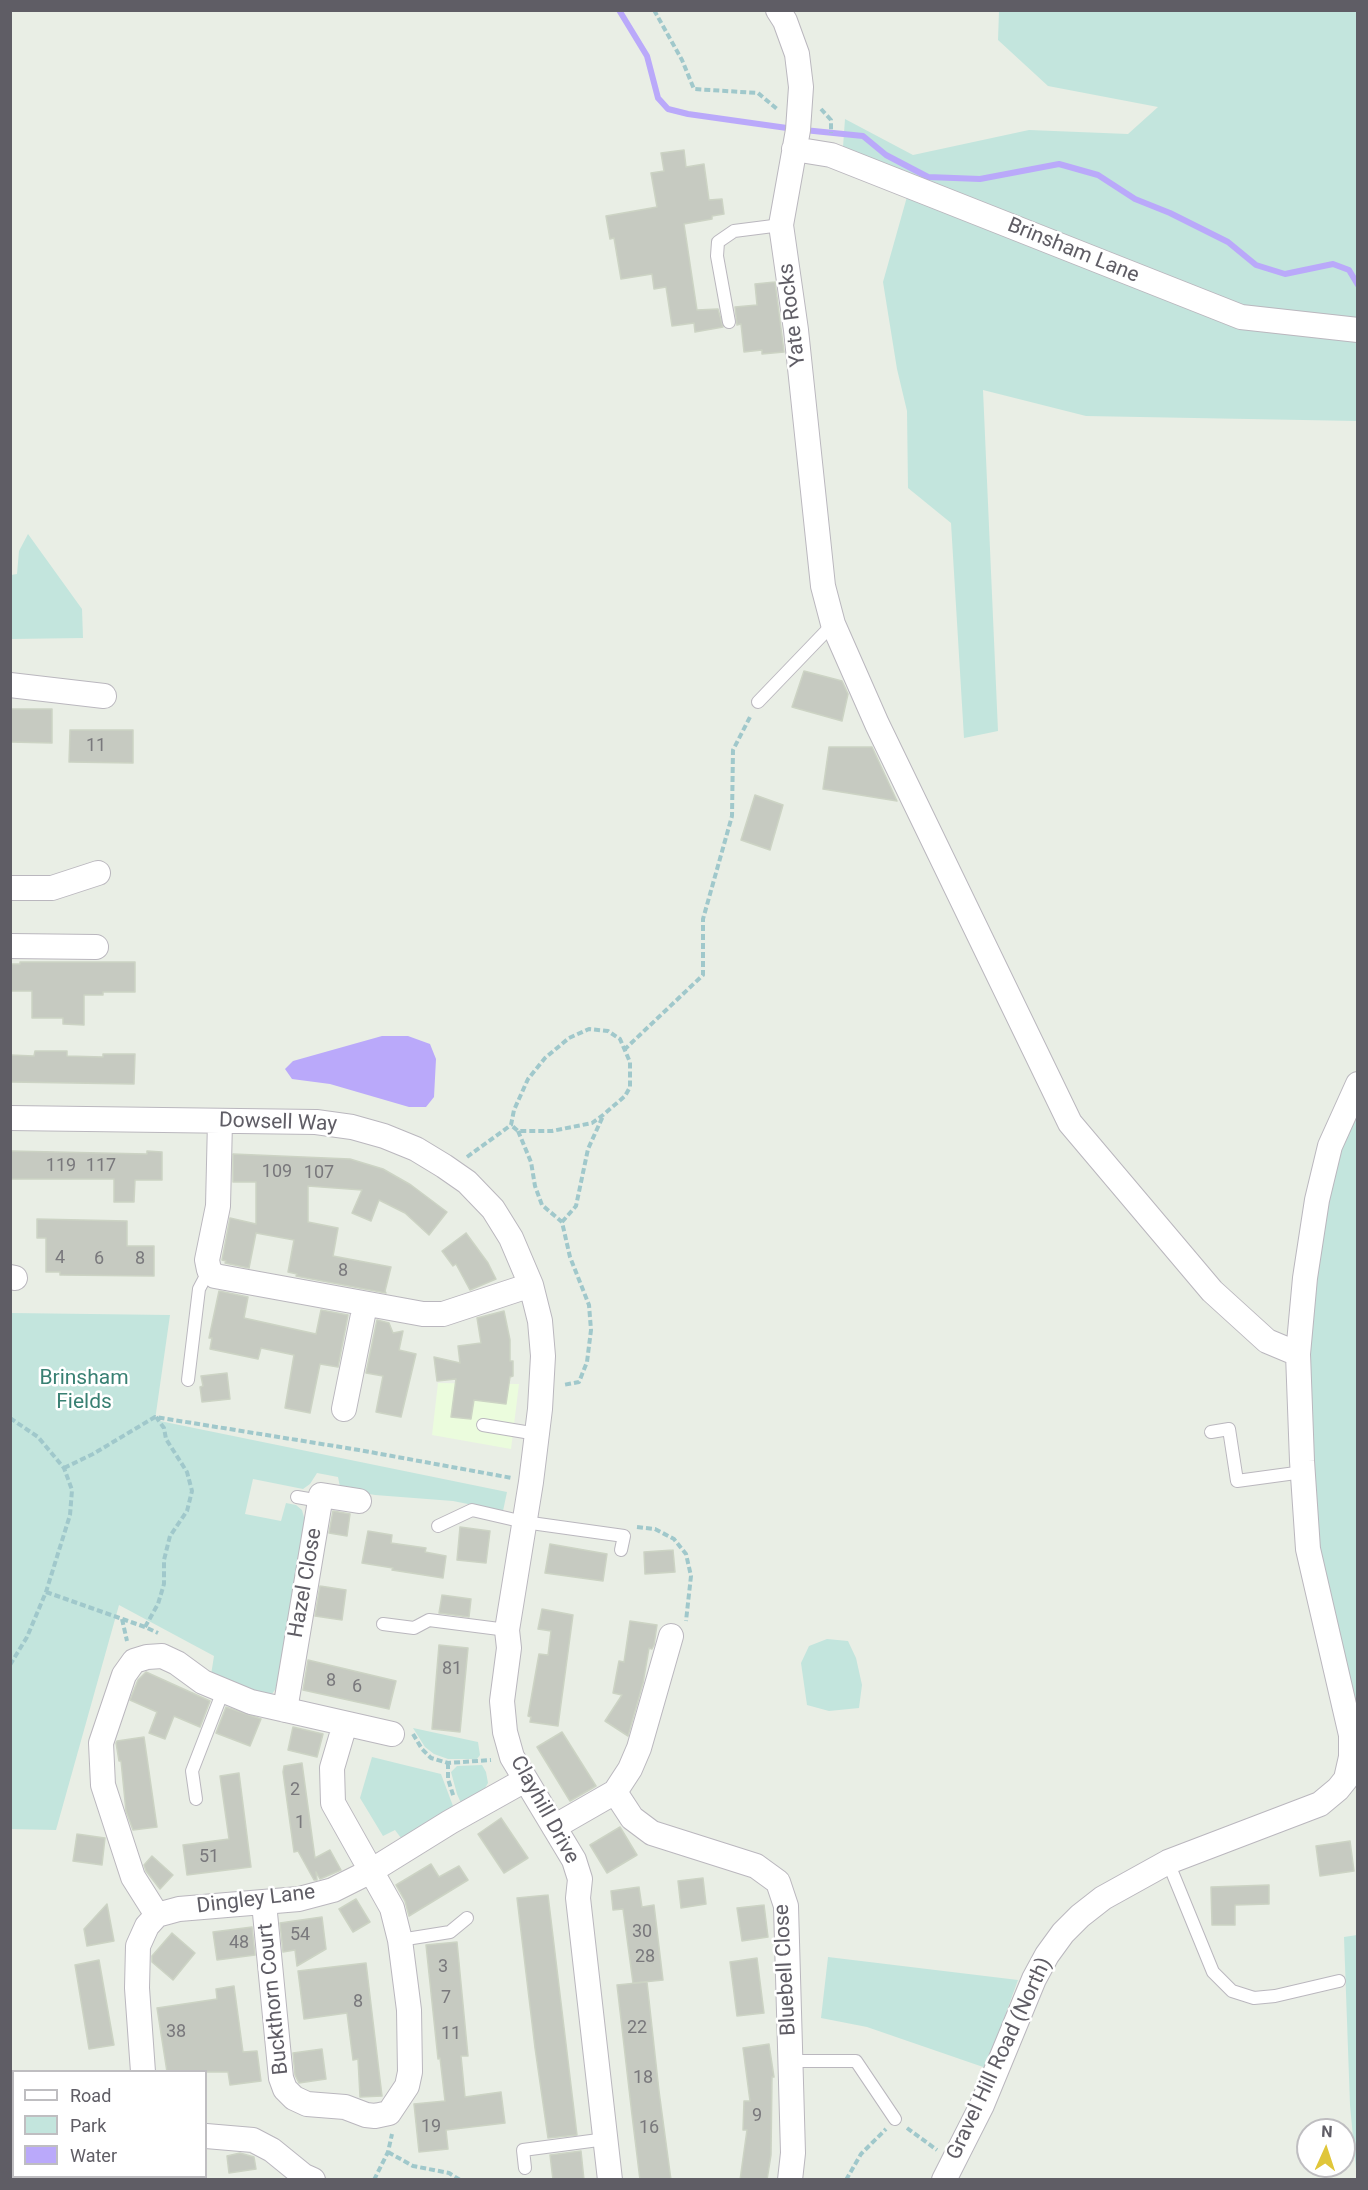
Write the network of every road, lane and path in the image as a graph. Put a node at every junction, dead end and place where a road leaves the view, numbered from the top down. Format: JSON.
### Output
{"nodes":[{"id":1,"x":654,"y":10,"type":"edge"},
{"id":2,"x":778,"y":10,"type":"edge"},
{"id":3,"x":798,"y":121,"type":"junction"},
{"id":4,"x":795,"y":149,"type":"junction"},
{"id":5,"x":782,"y":225,"type":"junction"},
{"id":6,"x":729,"y":322,"type":"dead end"},
{"id":7,"x":1358,"y":330,"type":"edge"},
{"id":8,"x":833,"y":624,"type":"junction"},
{"id":9,"x":10,"y":685,"type":"edge"},
{"id":10,"x":104,"y":696,"type":"dead end"},
{"id":11,"x":758,"y":702,"type":"joint"},
{"id":12,"x":98,"y":873,"type":"dead end"},
{"id":13,"x":10,"y":888,"type":"edge"},
{"id":14,"x":10,"y":946,"type":"edge"},
{"id":15,"x":96,"y":947,"type":"dead end"},
{"id":16,"x":624,"y":1050,"type":"junction"},
{"id":17,"x":1358,"y":1084,"type":"edge"},
{"id":18,"x":603,"y":1115,"type":"junction"},
{"id":19,"x":10,"y":1118,"type":"edge"},
{"id":20,"x":220,"y":1121,"type":"junction"},
{"id":21,"x":511,"y":1125,"type":"junction"},
{"id":22,"x":518,"y":1131,"type":"junction"},
{"id":23,"x":444,"y":1166,"type":"junction"},
{"id":24,"x":562,"y":1222,"type":"junction"},
{"id":25,"x":209,"y":1270,"type":"junction"},
{"id":26,"x":531,"y":1285,"type":"junction"},
{"id":27,"x":365,"y":1305,"type":"junction"},
{"id":28,"x":1298,"y":1354,"type":"junction"},
{"id":29,"x":188,"y":1380,"type":"dead end"},
{"id":30,"x":542,"y":1388,"type":"junction"},
{"id":31,"x":344,"y":1409,"type":"dead end"},
{"id":32,"x":155,"y":1417,"type":"junction"},
{"id":33,"x":10,"y":1418,"type":"edge"},
{"id":34,"x":483,"y":1425,"type":"dead end"},
{"id":35,"x":1211,"y":1432,"type":"dead end"},
{"id":36,"x":537,"y":1434,"type":"junction"},
{"id":37,"x":64,"y":1468,"type":"junction"},
{"id":38,"x":1303,"y":1472,"type":"junction"},
{"id":39,"x":531,"y":1482,"type":"junction"},
{"id":40,"x":359,"y":1501,"type":"dead end"},
{"id":41,"x":525,"y":1517,"type":"junction"},
{"id":42,"x":438,"y":1526,"type":"dead end"},
{"id":43,"x":632,"y":1526,"type":"dead end"},
{"id":44,"x":621,"y":1550,"type":"dead end"},
{"id":45,"x":46,"y":1592,"type":"junction"},
{"id":46,"x":116,"y":1617,"type":"dead end"},
{"id":47,"x":383,"y":1624,"type":"dead end"},
{"id":48,"x":145,"y":1627,"type":"dead end"},
{"id":49,"x":507,"y":1630,"type":"junction"},
{"id":50,"x":678,"y":1633,"type":"joint"},
{"id":51,"x":10,"y":1665,"type":"edge"},
{"id":52,"x":224,"y":1691,"type":"junction"},
{"id":53,"x":285,"y":1710,"type":"junction"},
{"id":54,"x":345,"y":1724,"type":"junction"},
{"id":55,"x":392,"y":1734,"type":"joint"},
{"id":56,"x":512,"y":1757,"type":"junction"},
{"id":57,"x":448,"y":1763,"type":"junction"},
{"id":58,"x":525,"y":1780,"type":"junction"},
{"id":59,"x":615,"y":1792,"type":"junction"},
{"id":60,"x":196,"y":1799,"type":"dead end"},
{"id":61,"x":464,"y":1815,"type":"junction"},
{"id":62,"x":554,"y":1827,"type":"junction"},
{"id":63,"x":1168,"y":1862,"type":"junction"},
{"id":64,"x":371,"y":1871,"type":"junction"},
{"id":65,"x":264,"y":1903,"type":"junction"},
{"id":66,"x":157,"y":1915,"type":"junction"},
{"id":67,"x":467,"y":1918,"type":"dead end"},
{"id":68,"x":400,"y":1940,"type":"junction"},
{"id":69,"x":1339,"y":1981,"type":"dead end"},
{"id":70,"x":790,"y":2061,"type":"junction"},
{"id":71,"x":143,"y":2070,"type":"edge"},
{"id":72,"x":389,"y":2113,"type":"junction"},
{"id":73,"x":895,"y":2119,"type":"junction"},
{"id":74,"x":207,"y":2136,"type":"edge"},
{"id":75,"x":606,"y":2139,"type":"junction"},
{"id":76,"x":388,"y":2152,"type":"junction"},
{"id":77,"x":525,"y":2168,"type":"dead end"},
{"id":78,"x":948,"y":2171,"type":"edge"},
{"id":79,"x":312,"y":2180,"type":"edge"},
{"id":80,"x":374,"y":2180,"type":"edge"},
{"id":81,"x":460,"y":2180,"type":"edge"},
{"id":82,"x":610,"y":2180,"type":"edge"},
{"id":83,"x":790,"y":2180,"type":"edge"},
{"id":84,"x":846,"y":2180,"type":"edge"}],
"edges":[{"from":1,"to":3,"type":"path"},
{"from":2,"to":3,"type":"street","name":"Yate Rocks"},
{"from":3,"to":4,"type":"street","name":"Yate Rocks"},
{"from":4,"to":5,"type":"street","name":"Yate Rocks"},
{"from":4,"to":7,"type":"street","name":"Brinsham Lane"},
{"from":5,"to":6,"type":"lane"},
{"from":5,"to":8,"type":"street","name":"Yate Rocks"},
{"from":8,"to":11,"type":"lane"},
{"from":8,"to":28,"type":"street","name":"Yate Rocks"},
{"from":9,"to":10,"type":"street"},
{"from":11,"to":16,"type":"path"},
{"from":12,"to":13,"type":"street"},
{"from":14,"to":15,"type":"street"},
{"from":16,"to":18,"type":"path"},
{"from":16,"to":21,"type":"path"},
{"from":17,"to":28,"type":"street","name":"Gravel Hill Road (North)"},
{"from":18,"to":22,"type":"path"},
{"from":18,"to":24,"type":"path"},
{"from":19,"to":20,"type":"street","name":"Dowsell Way"},
{"from":20,"to":23,"type":"street","name":"Dowsell Way"},
{"from":20,"to":25,"type":"street"},
{"from":21,"to":22,"type":"path"},
{"from":21,"to":23,"type":"path"},
{"from":22,"to":24,"type":"path"},
{"from":23,"to":26,"type":"street","name":"Dowsell Way"},
{"from":24,"to":30,"type":"path"},
{"from":25,"to":27,"type":"street"},
{"from":25,"to":29,"type":"lane"},
{"from":26,"to":27,"type":"street"},
{"from":26,"to":30,"type":"street","name":"Dowsell Way"},
{"from":27,"to":31,"type":"street"},
{"from":28,"to":38,"type":"street","name":"Gravel Hill Road (North)"},
{"from":30,"to":36,"type":"street","name":"Dowsell Way"},
{"from":32,"to":37,"type":"path"},
{"from":32,"to":39,"type":"path"},
{"from":32,"to":48,"type":"path"},
{"from":33,"to":37,"type":"path"},
{"from":34,"to":36,"type":"lane"},
{"from":35,"to":38,"type":"lane"},
{"from":36,"to":39,"type":"street","name":"Dowsell Way"},
{"from":37,"to":45,"type":"path"},
{"from":38,"to":63,"type":"street","name":"Gravel Hill Road (North)"},
{"from":39,"to":41,"type":"street","name":"Dowsell Way"},
{"from":40,"to":53,"type":"street","name":"Hazel Close"},
{"from":41,"to":42,"type":"lane"},
{"from":41,"to":44,"type":"lane"},
{"from":41,"to":49,"type":"street","name":"Clayhill Drive"},
{"from":43,"to":50,"type":"path"},
{"from":45,"to":46,"type":"path"},
{"from":45,"to":51,"type":"path"},
{"from":47,"to":49,"type":"lane"},
{"from":49,"to":56,"type":"street","name":"Clayhill Drive"},
{"from":50,"to":59,"type":"street"},
{"from":52,"to":53,"type":"street"},
{"from":52,"to":60,"type":"lane"},
{"from":52,"to":66,"type":"street"},
{"from":53,"to":54,"type":"street"},
{"from":54,"to":55,"type":"street"},
{"from":54,"to":64,"type":"street"},
{"from":55,"to":57,"type":"path"},
{"from":56,"to":57,"type":"path"},
{"from":56,"to":58,"type":"street","name":"Clayhill Drive"},
{"from":57,"to":61,"type":"path"},
{"from":58,"to":61,"type":"street","name":"Dingley Lane"},
{"from":58,"to":62,"type":"street","name":"Clayhill Drive"},
{"from":59,"to":62,"type":"street"},
{"from":59,"to":70,"type":"street","name":"Bluebell Close"},
{"from":61,"to":64,"type":"street","name":"Dingley Lane"},
{"from":62,"to":75,"type":"street","name":"Clayhill Drive"},
{"from":63,"to":69,"type":"lane"},
{"from":63,"to":78,"type":"street","name":"Gravel Hill Road (North)"},
{"from":64,"to":65,"type":"street","name":"Dingley Lane"},
{"from":64,"to":68,"type":"street"},
{"from":65,"to":66,"type":"street","name":"Dingley Lane"},
{"from":65,"to":72,"type":"street","name":"Buckthorn Court"},
{"from":66,"to":71,"type":"street"},
{"from":67,"to":68,"type":"lane"},
{"from":68,"to":72,"type":"street"},
{"from":70,"to":73,"type":"lane"},
{"from":70,"to":83,"type":"street","name":"Bluebell Close"},
{"from":72,"to":76,"type":"path"},
{"from":73,"to":78,"type":"path"},
{"from":73,"to":84,"type":"path"},
{"from":74,"to":79,"type":"street"},
{"from":75,"to":77,"type":"lane"},
{"from":75,"to":82,"type":"street","name":"Clayhill Drive"},
{"from":76,"to":80,"type":"path"},
{"from":76,"to":81,"type":"path"}]}
